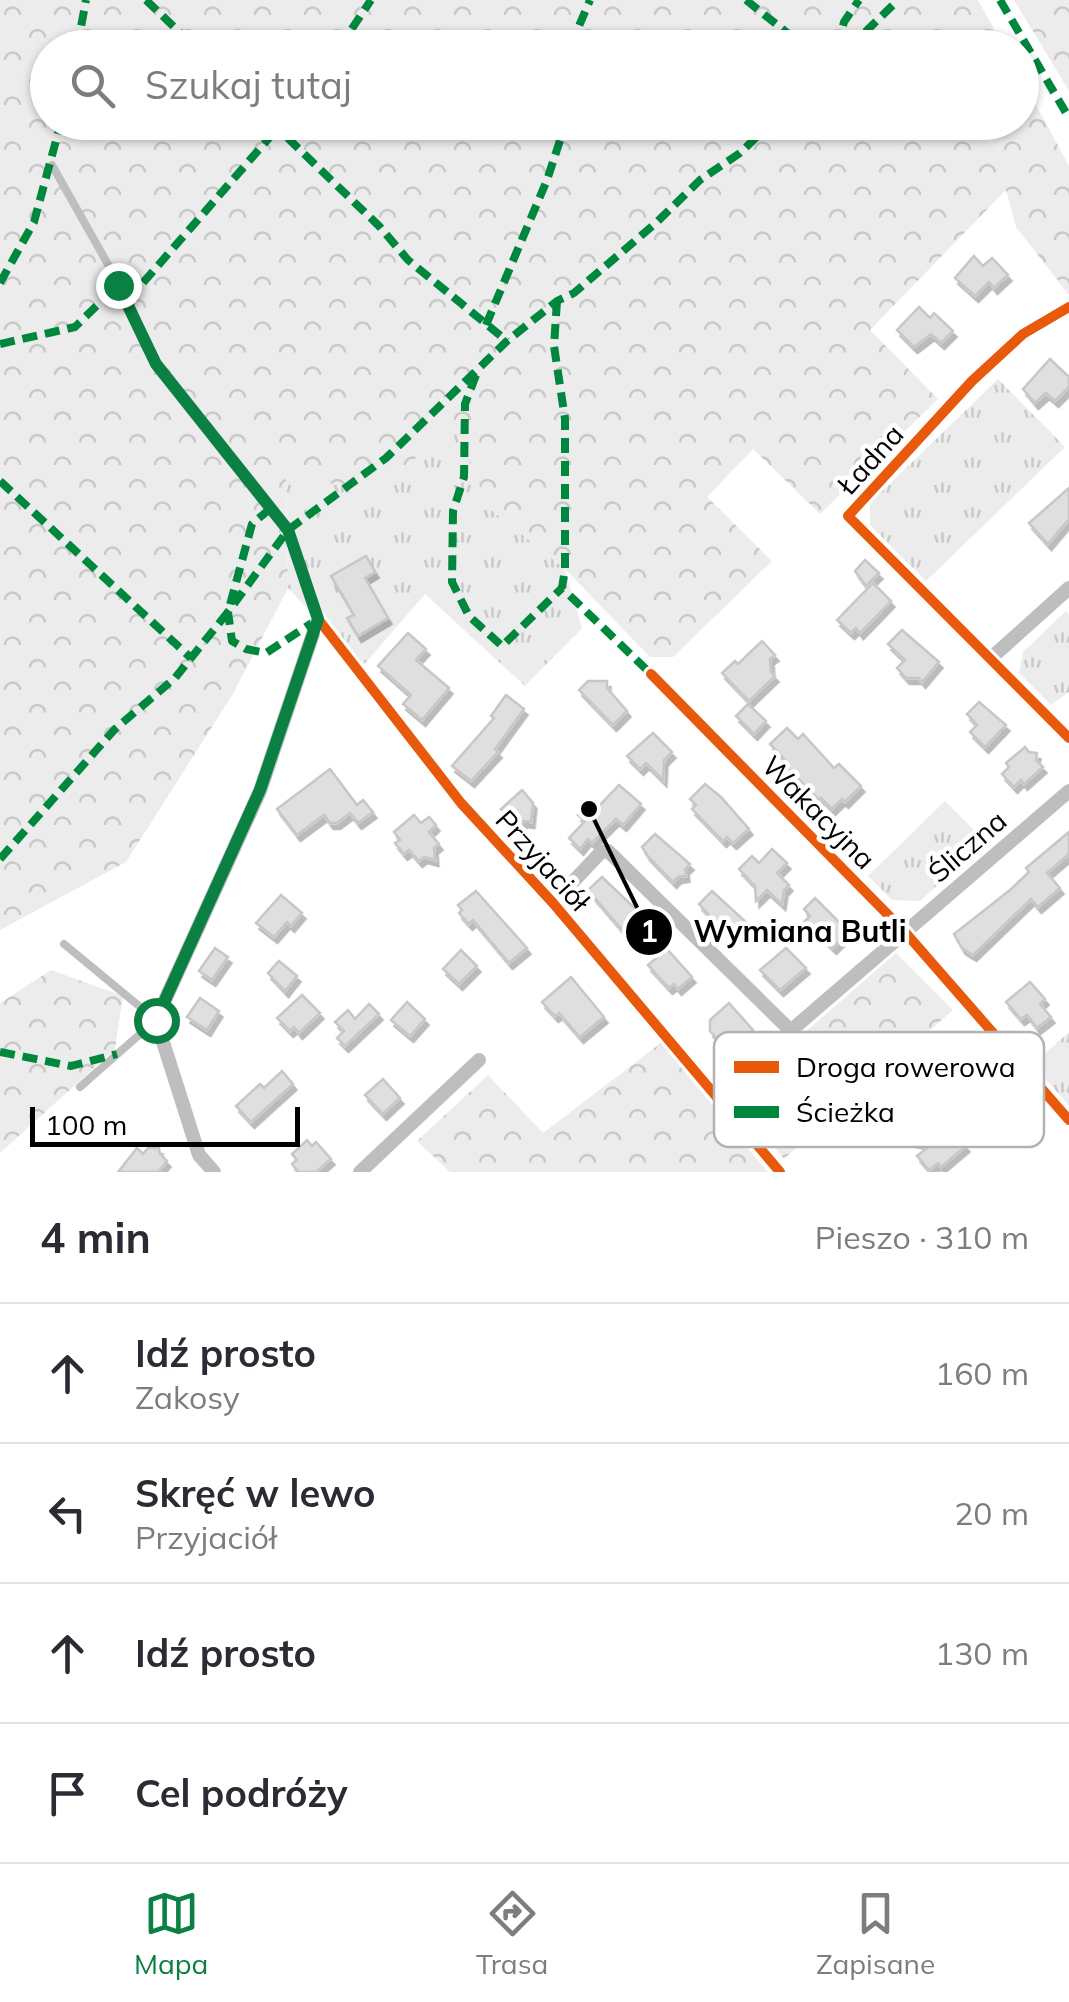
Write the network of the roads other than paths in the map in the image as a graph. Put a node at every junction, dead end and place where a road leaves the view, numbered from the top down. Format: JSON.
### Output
{"nodes":[{"id":1,"x":52,"y":165,"type":"dead end"},
{"id":2,"x":1069,"y":307,"type":"edge"},
{"id":3,"x":1069,"y":588,"type":"edge"},
{"id":4,"x":318,"y":619,"type":"junction"},
{"id":5,"x":990,"y":659,"type":"junction"},
{"id":6,"x":651,"y":674,"type":"dead end"},
{"id":7,"x":1069,"y":738,"type":"edge"},
{"id":8,"x":1069,"y":790,"type":"edge"},
{"id":9,"x":553,"y":903,"type":"junction"},
{"id":10,"x":904,"y":931,"type":"junction"},
{"id":11,"x":64,"y":944,"type":"dead end"},
{"id":12,"x":156,"y":1020,"type":"junction"},
{"id":13,"x":790,"y":1030,"type":"junction"},
{"id":14,"x":788,"y":1032,"type":"edge"},
{"id":15,"x":992,"y":1032,"type":"edge"},
{"id":16,"x":480,"y":1060,"type":"dead end"},
{"id":17,"x":80,"y":1087,"type":"dead end"},
{"id":18,"x":1044,"y":1091,"type":"edge"},
{"id":19,"x":714,"y":1095,"type":"edge"},
{"id":20,"x":1069,"y":1120,"type":"edge"},
{"id":21,"x":759,"y":1147,"type":"edge"},
{"id":22,"x":214,"y":1172,"type":"edge"},
{"id":23,"x":360,"y":1172,"type":"edge"},
{"id":24,"x":780,"y":1172,"type":"edge"}],
"edges":[{"from":1,"to":4,"type":"lane","name":"Przyjaciół"},
{"from":2,"to":5,"type":"street","name":"Ładna"},
{"from":3,"to":5,"type":"street"},
{"from":4,"to":9,"type":"street","name":"Przyjaciół"},
{"from":4,"to":12,"type":"street"},
{"from":5,"to":7,"type":"street","name":"Ładna"},
{"from":6,"to":10,"type":"street","name":"Wakacyjna"},
{"from":8,"to":10,"type":"street","name":"Śliczna"},
{"from":9,"to":13,"type":"street"},
{"from":9,"to":19,"type":"street","name":"Przyjaciół"},
{"from":10,"to":13,"type":"street","name":"Śliczna"},
{"from":10,"to":15,"type":"street","name":"Wakacyjna"},
{"from":11,"to":12,"type":"lane"},
{"from":12,"to":17,"type":"lane"},
{"from":12,"to":22,"type":"street"},
{"from":13,"to":14,"type":"street","name":"Śliczna"},
{"from":16,"to":23,"type":"street"},
{"from":18,"to":20,"type":"street","name":"Wakacyjna"},
{"from":21,"to":24,"type":"street","name":"Przyjaciół"}]}
